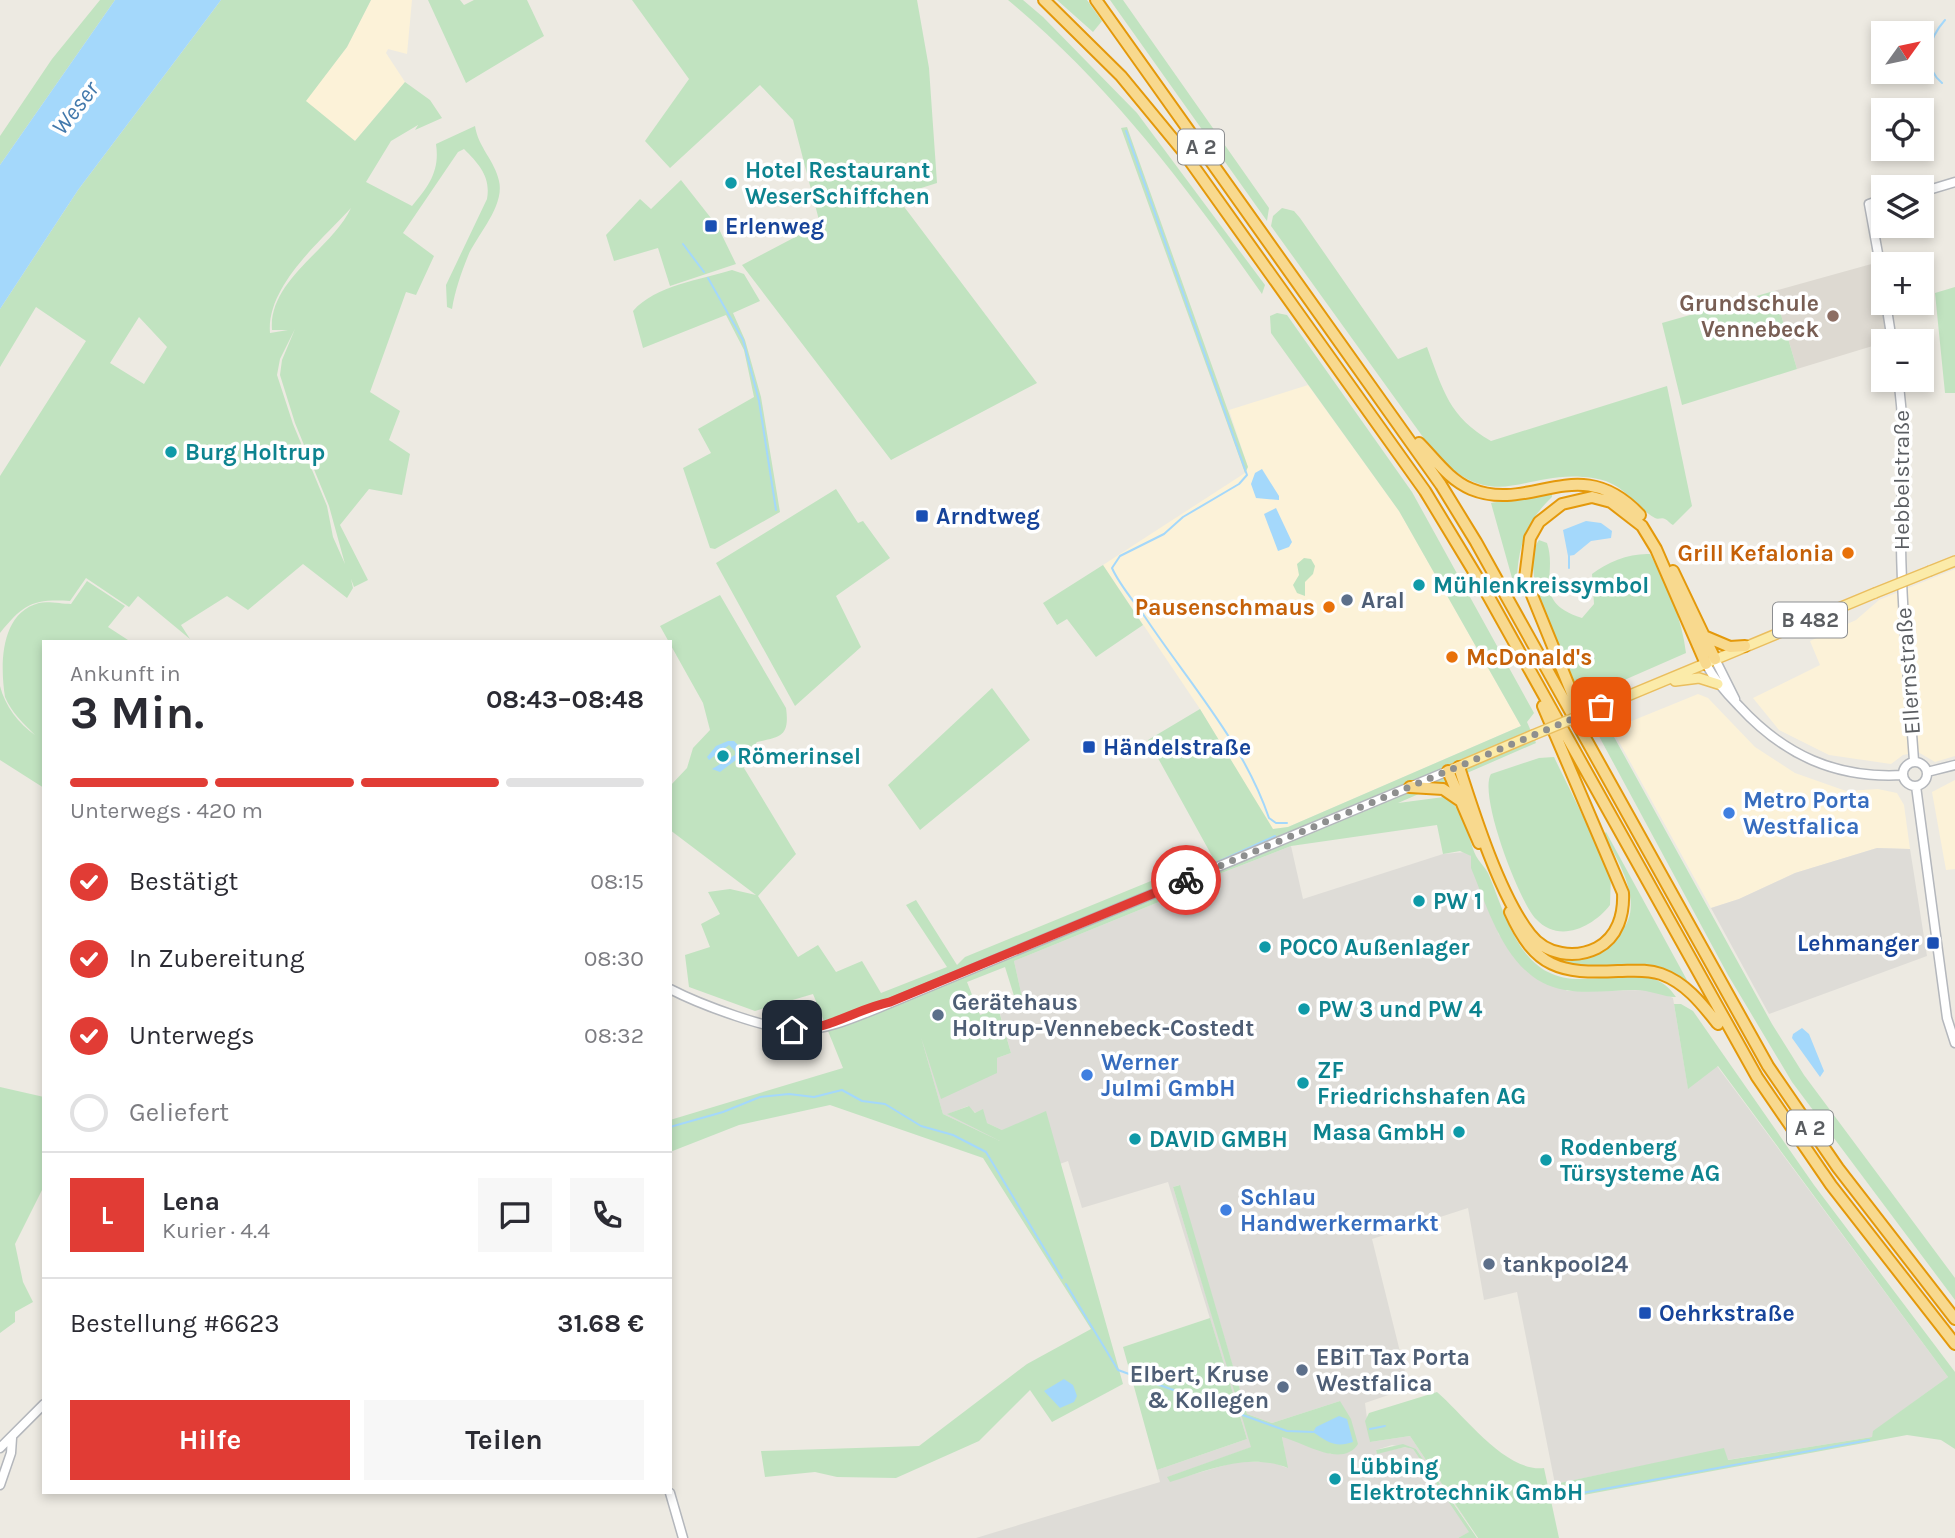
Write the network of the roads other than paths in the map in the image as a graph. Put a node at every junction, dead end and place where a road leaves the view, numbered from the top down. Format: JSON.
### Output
{"nodes":[{"id":1,"x":1044,"y":0,"type":"edge"},
{"id":2,"x":1096,"y":0,"type":"edge"},
{"id":3,"x":1955,"y":182,"type":"edge"},
{"id":4,"x":1934,"y":188,"type":"edge"},
{"id":5,"x":1899,"y":392,"type":"edge"},
{"id":6,"x":1403,"y":430,"type":"junction"},
{"id":7,"x":1955,"y":561,"type":"edge"},
{"id":8,"x":1902,"y":581,"type":"joint"},
{"id":9,"x":1704,"y":636,"type":"junction"},
{"id":10,"x":1745,"y":646,"type":"junction"},
{"id":11,"x":1711,"y":662,"type":"junction"},
{"id":12,"x":1528,"y":667,"type":"junction"},
{"id":13,"x":1663,"y":682,"type":"junction"},
{"id":14,"x":1718,"y":684,"type":"junction"},
{"id":15,"x":1738,"y":705,"type":"junction"},
{"id":16,"x":1914,"y":761,"type":"junction"},
{"id":17,"x":1955,"y":765,"type":"edge"},
{"id":18,"x":1453,"y":769,"type":"junction"},
{"id":19,"x":1927,"y":772,"type":"junction"},
{"id":20,"x":1903,"y":775,"type":"junction"},
{"id":21,"x":1916,"y":786,"type":"junction"},
{"id":22,"x":1410,"y":787,"type":"junction"},
{"id":23,"x":1613,"y":790,"type":"junction"},
{"id":24,"x":1461,"y":802,"type":"junction"},
{"id":25,"x":672,"y":990,"type":"edge"},
{"id":26,"x":1955,"y":1043,"type":"edge"},
{"id":27,"x":1740,"y":1050,"type":"junction"},
{"id":28,"x":1955,"y":1319,"type":"edge"},
{"id":29,"x":1955,"y":1344,"type":"edge"},
{"id":30,"x":42,"y":1406,"type":"edge"},
{"id":31,"x":12,"y":1438,"type":"junction"},
{"id":32,"x":0,"y":1448,"type":"edge"},
{"id":33,"x":0,"y":1485,"type":"edge"},
{"id":34,"x":670,"y":1494,"type":"edge"},
{"id":35,"x":683,"y":1538,"type":"edge"}],
"edges":[{"from":1,"to":12,"type":"highway","number":"A 2"},
{"from":2,"to":6,"type":"highway","number":"A 2"},
{"from":3,"to":4,"type":"street"},
{"from":5,"to":8,"type":"street","name":"Hebbelstraße"},
{"from":6,"to":9,"type":"highway"},
{"from":6,"to":23,"type":"highway","number":"A 2"},
{"from":7,"to":10,"type":"main road","number":"B 482","bridge":true},
{"from":8,"to":16,"type":"street","name":"Ellernstraße"},
{"from":9,"to":10,"type":"highway"},
{"from":9,"to":11,"type":"highway"},
{"from":10,"to":11,"type":"main road","number":"B 482"},
{"from":11,"to":13,"type":"main road","number":"B 482"},
{"from":11,"to":14,"type":"street"},
{"from":11,"to":15,"type":"street"},
{"from":11,"to":23,"type":"highway"},
{"from":12,"to":18,"type":"highway"},
{"from":12,"to":27,"type":"highway","number":"A 2"},
{"from":13,"to":14,"type":"main road"},
{"from":13,"to":18,"type":"main road","number":"B 482","bridge":true},
{"from":14,"to":15,"type":"street"},
{"from":15,"to":20,"type":"street"},
{"from":16,"to":19,"type":"street","name":"Ellernstraße"},
{"from":16,"to":20,"type":"street","name":"Ellernstraße"},
{"from":17,"to":19,"type":"street"},
{"from":18,"to":22,"type":"street"},
{"from":18,"to":24,"type":"highway"},
{"from":19,"to":21,"type":"street"},
{"from":20,"to":21,"type":"street"},
{"from":21,"to":26,"type":"street"},
{"from":22,"to":24,"type":"highway"},
{"from":22,"to":25,"type":"street"},
{"from":23,"to":28,"type":"highway","number":"A 2"},
{"from":24,"to":27,"type":"highway"},
{"from":27,"to":29,"type":"highway","number":"A 2"},
{"from":30,"to":31,"type":"street"},
{"from":31,"to":32,"type":"street"},
{"from":31,"to":33,"type":"street"},
{"from":34,"to":35,"type":"street"}]}
